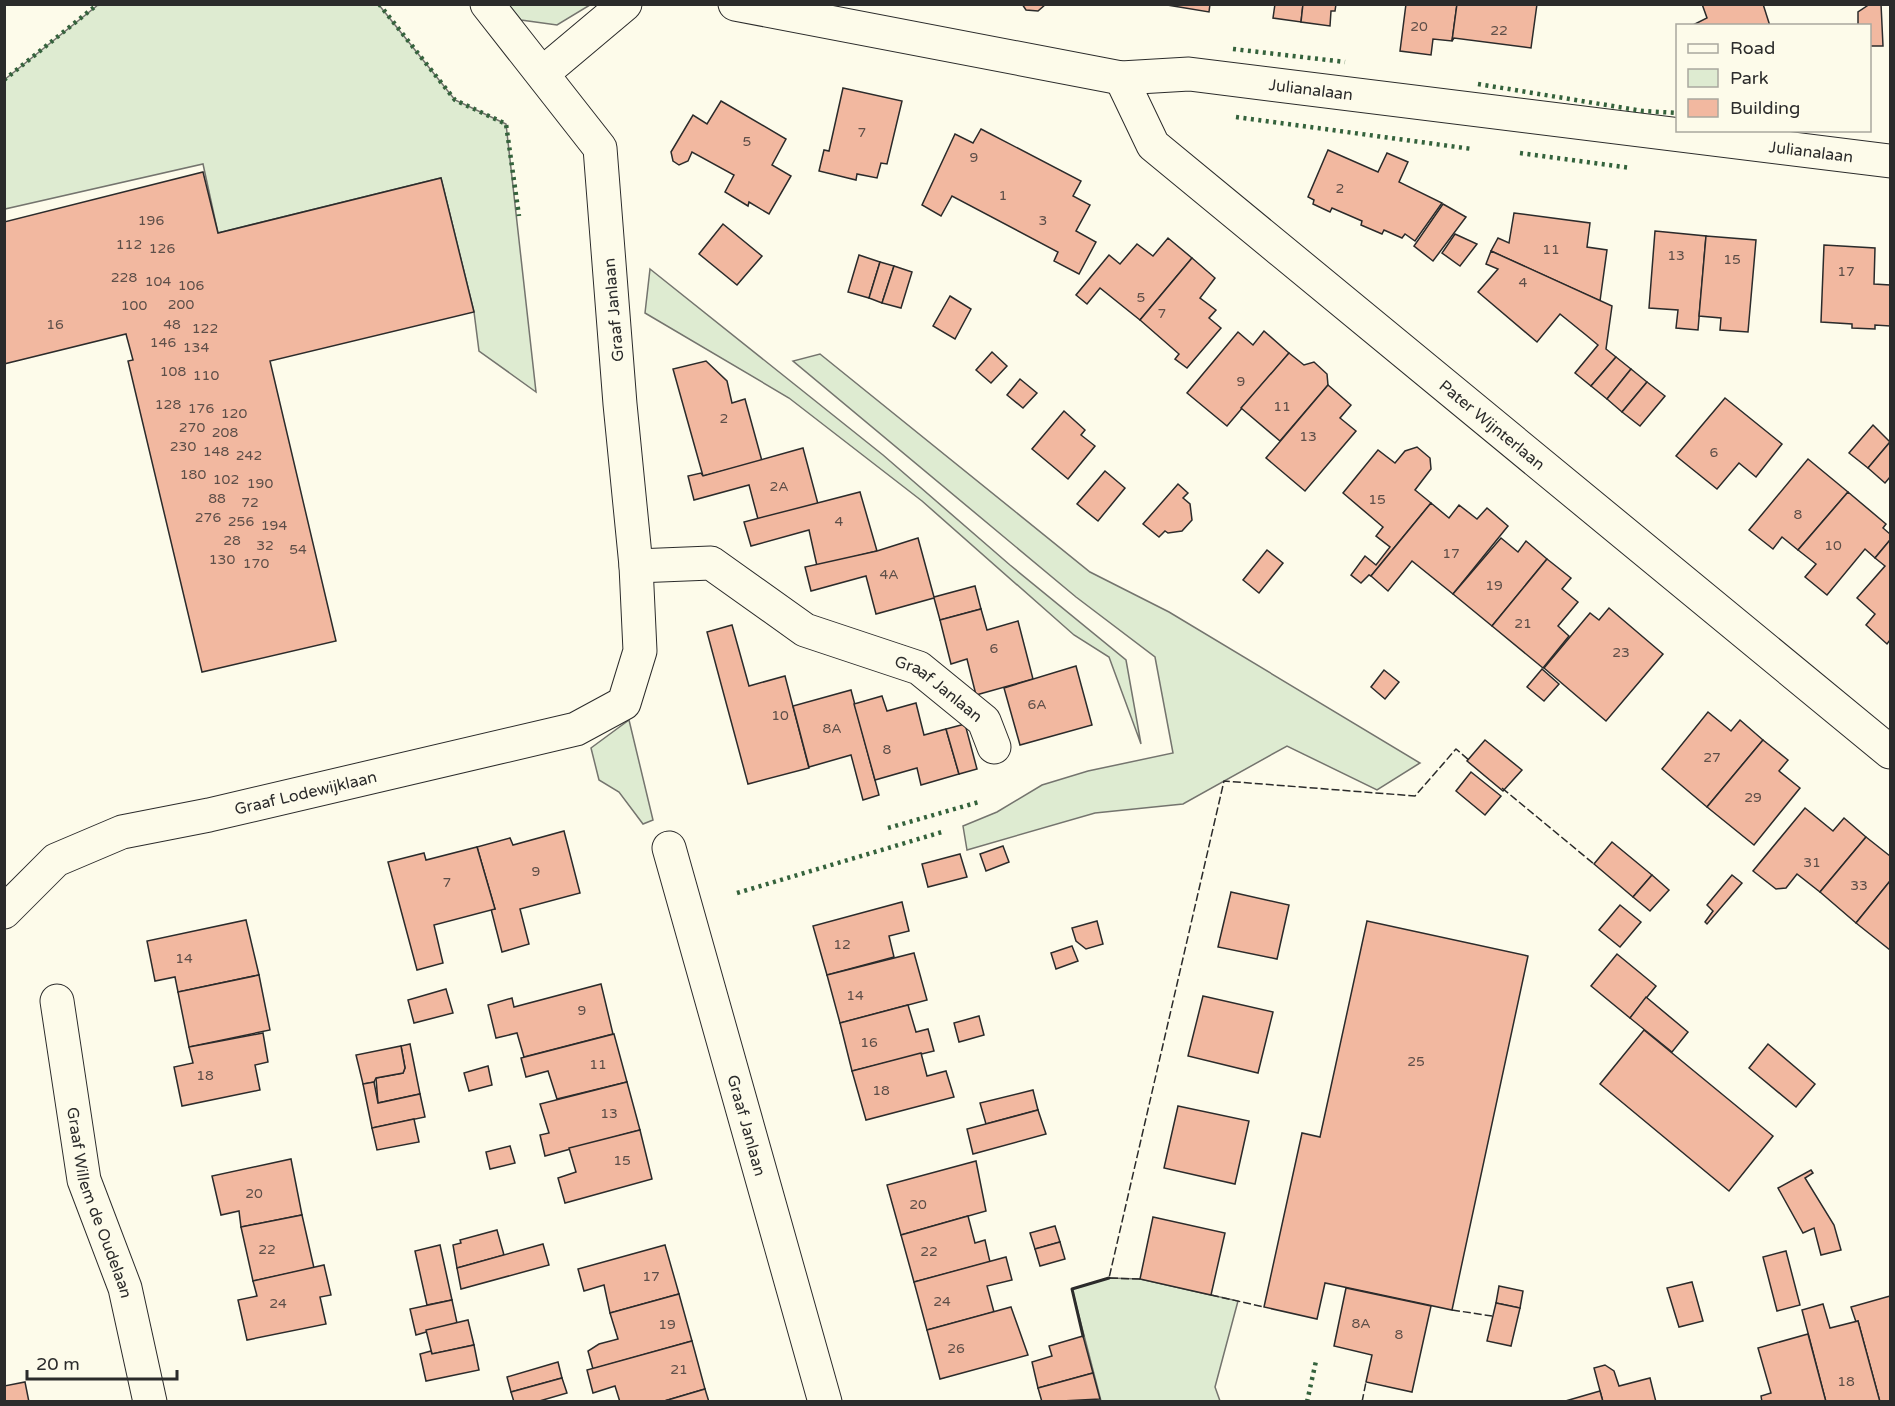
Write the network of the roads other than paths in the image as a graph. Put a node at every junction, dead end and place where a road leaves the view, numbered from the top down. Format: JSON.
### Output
{"nodes":[{"id":1,"x":487,"y":4,"type":"edge"},
{"id":2,"x":625,"y":4,"type":"edge"},
{"id":3,"x":735,"y":4,"type":"edge"},
{"id":4,"x":543,"y":74,"type":"junction"},
{"id":5,"x":1121,"y":78,"type":"junction"},
{"id":6,"x":1890,"y":161,"type":"edge"},
{"id":7,"x":636,"y":566,"type":"junction"},
{"id":8,"x":624,"y":703,"type":"joint"},
{"id":9,"x":994,"y":747,"type":"dead end"},
{"id":10,"x":1890,"y":752,"type":"edge"},
{"id":11,"x":669,"y":848,"type":"dead end"},
{"id":12,"x":4,"y":912,"type":"edge"},
{"id":13,"x":57,"y":1001,"type":"dead end"},
{"id":14,"x":150,"y":1401,"type":"edge"},
{"id":15,"x":825,"y":1401,"type":"edge"}],
"edges":[{"from":1,"to":4,"type":"street","name":"Graaf Janlaan"},
{"from":2,"to":4,"type":"street"},
{"from":3,"to":5,"type":"street","name":"Julianalaan"},
{"from":4,"to":7,"type":"street","name":"Graaf Janlaan"},
{"from":5,"to":6,"type":"street","name":"Julianalaan"},
{"from":5,"to":10,"type":"street","name":"Pater Wijnterlaan"},
{"from":7,"to":8,"type":"street","name":"Graaf Janlaan"},
{"from":7,"to":9,"type":"street","name":"Graaf Janlaan"},
{"from":8,"to":12,"type":"street","name":"Graaf Lodewijklaan"},
{"from":11,"to":15,"type":"street","name":"Graaf Janlaan"},
{"from":13,"to":14,"type":"street","name":"Graaf Willem de Oudelaan"}]}
